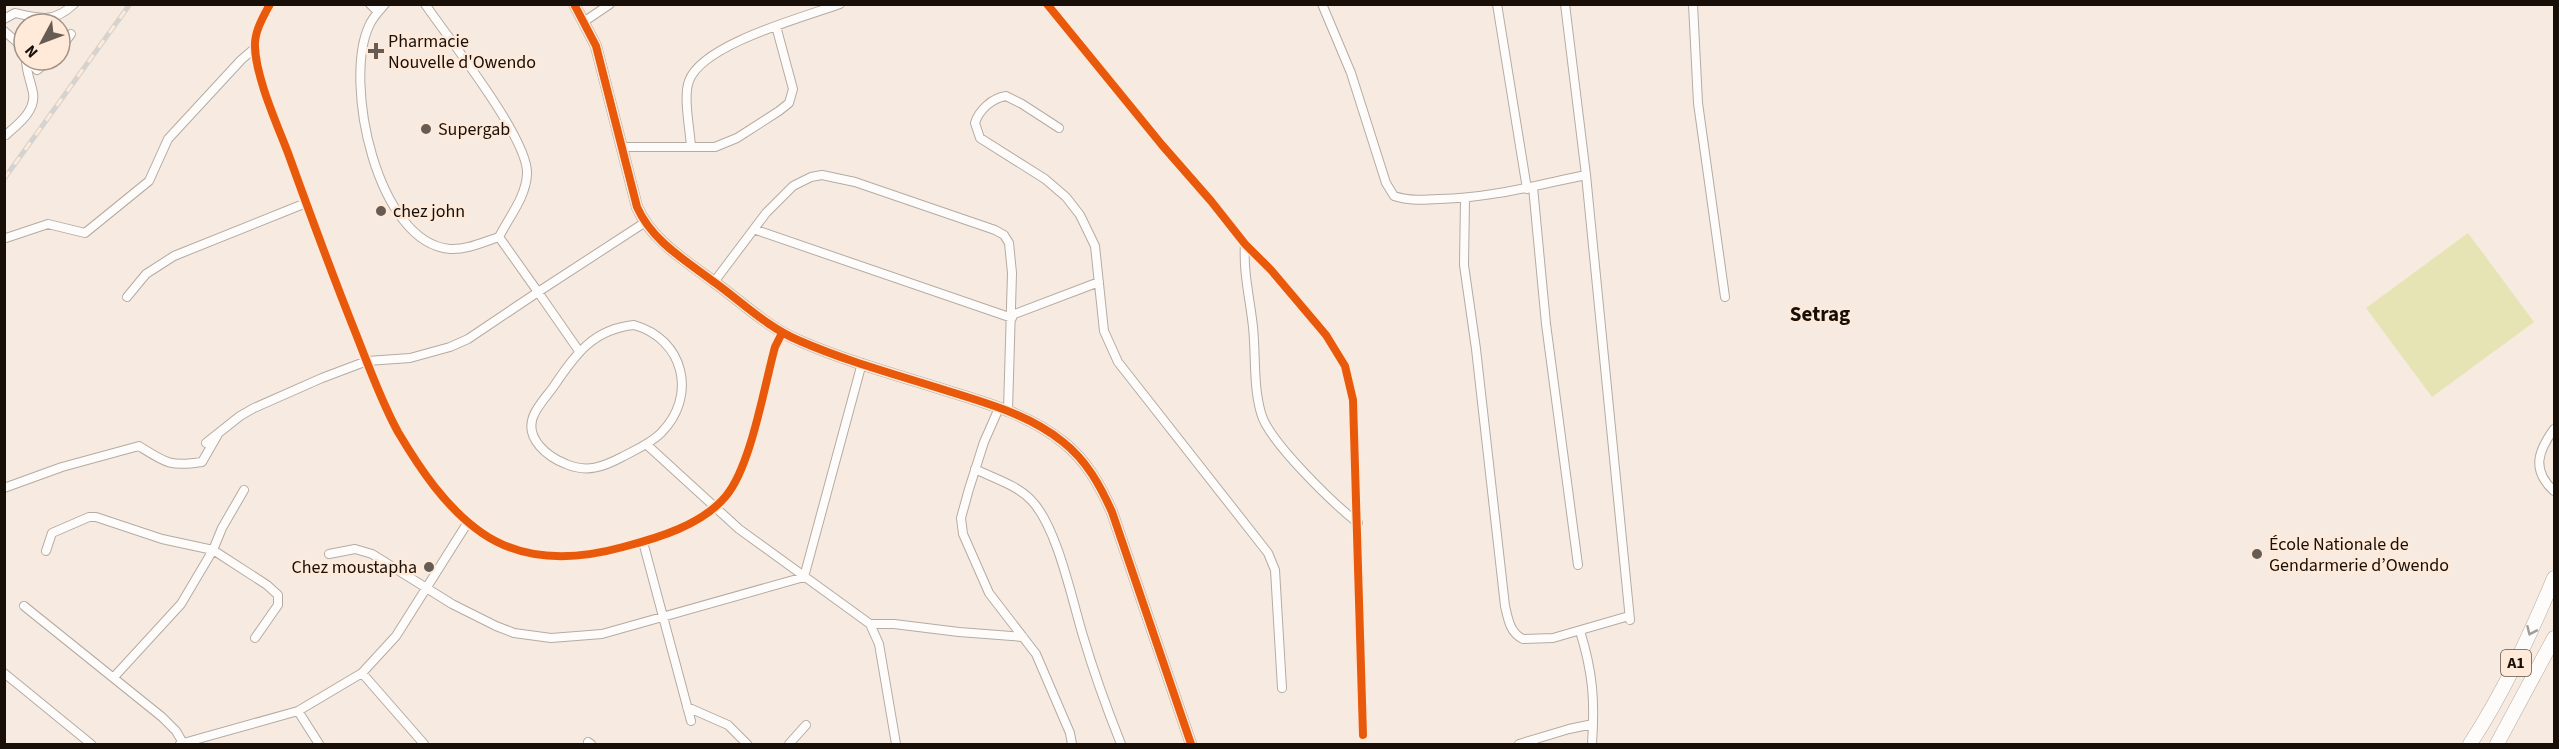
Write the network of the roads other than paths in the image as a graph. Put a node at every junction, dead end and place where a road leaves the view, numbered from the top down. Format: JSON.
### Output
{"nodes":[{"id":1,"x":74,"y":4,"type":"edge"},
{"id":2,"x":270,"y":4,"type":"edge"},
{"id":3,"x":370,"y":4,"type":"edge"},
{"id":4,"x":385,"y":4,"type":"edge"},
{"id":5,"x":425,"y":4,"type":"edge"},
{"id":6,"x":574,"y":4,"type":"edge"},
{"id":7,"x":610,"y":4,"type":"edge"},
{"id":8,"x":840,"y":4,"type":"edge"},
{"id":9,"x":1047,"y":4,"type":"edge"},
{"id":10,"x":1322,"y":4,"type":"edge"},
{"id":11,"x":1497,"y":4,"type":"edge"},
{"id":12,"x":1565,"y":4,"type":"edge"},
{"id":13,"x":1693,"y":4,"type":"edge"},
{"id":14,"x":378,"y":12,"type":"junction"},
{"id":15,"x":4,"y":19,"type":"edge"},
{"id":16,"x":585,"y":21,"type":"junction"},
{"id":17,"x":776,"y":27,"type":"junction"},
{"id":18,"x":255,"y":48,"type":"junction"},
{"id":19,"x":29,"y":72,"type":"edge"},
{"id":20,"x":1059,"y":128,"type":"dead end"},
{"id":21,"x":6,"y":135,"type":"dead end"},
{"id":22,"x":621,"y":147,"type":"junction"},
{"id":23,"x":691,"y":147,"type":"junction"},
{"id":24,"x":1586,"y":175,"type":"junction"},
{"id":25,"x":1530,"y":188,"type":"junction"},
{"id":26,"x":1465,"y":199,"type":"junction"},
{"id":27,"x":306,"y":203,"type":"junction"},
{"id":28,"x":644,"y":224,"type":"junction"},
{"id":29,"x":756,"y":230,"type":"junction"},
{"id":30,"x":499,"y":237,"type":"junction"},
{"id":31,"x":6,"y":238,"type":"dead end"},
{"id":32,"x":1245,"y":244,"type":"junction"},
{"id":33,"x":714,"y":282,"type":"junction"},
{"id":34,"x":1099,"y":282,"type":"junction"},
{"id":35,"x":538,"y":292,"type":"junction"},
{"id":36,"x":127,"y":297,"type":"dead end"},
{"id":37,"x":1725,"y":297,"type":"dead end"},
{"id":38,"x":1012,"y":317,"type":"junction"},
{"id":39,"x":782,"y":333,"type":"junction"},
{"id":40,"x":579,"y":351,"type":"junction"},
{"id":41,"x":367,"y":361,"type":"junction"},
{"id":42,"x":861,"y":363,"type":"junction"},
{"id":43,"x":1004,"y":409,"type":"junction"},
{"id":44,"x":2554,"y":429,"type":"edge"},
{"id":45,"x":217,"y":436,"type":"junction"},
{"id":46,"x":206,"y":442,"type":"dead end"},
{"id":47,"x":646,"y":444,"type":"junction"},
{"id":48,"x":975,"y":469,"type":"junction"},
{"id":49,"x":4,"y":489,"type":"edge"},
{"id":50,"x":244,"y":490,"type":"dead end"},
{"id":51,"x":2554,"y":491,"type":"edge"},
{"id":52,"x":714,"y":508,"type":"junction"},
{"id":53,"x":468,"y":522,"type":"junction"},
{"id":54,"x":1358,"y":523,"type":"junction"},
{"id":55,"x":643,"y":542,"type":"junction"},
{"id":56,"x":213,"y":550,"type":"junction"},
{"id":57,"x":46,"y":551,"type":"dead end"},
{"id":58,"x":329,"y":554,"type":"dead end"},
{"id":59,"x":1578,"y":565,"type":"dead end"},
{"id":60,"x":804,"y":577,"type":"junction"},
{"id":61,"x":2554,"y":578,"type":"edge"},
{"id":62,"x":425,"y":587,"type":"junction"},
{"id":63,"x":24,"y":606,"type":"dead end"},
{"id":64,"x":664,"y":618,"type":"junction"},
{"id":65,"x":870,"y":624,"type":"junction"},
{"id":66,"x":1580,"y":631,"type":"junction"},
{"id":67,"x":1023,"y":637,"type":"junction"},
{"id":68,"x":255,"y":638,"type":"dead end"},
{"id":69,"x":2554,"y":638,"type":"edge"},
{"id":70,"x":4,"y":672,"type":"edge"},
{"id":71,"x":362,"y":674,"type":"junction"},
{"id":72,"x":114,"y":677,"type":"junction"},
{"id":73,"x":1282,"y":688,"type":"dead end"},
{"id":74,"x":687,"y":707,"type":"junction"},
{"id":75,"x":298,"y":711,"type":"junction"},
{"id":76,"x":691,"y":721,"type":"dead end"},
{"id":77,"x":1593,"y":724,"type":"junction"},
{"id":78,"x":806,"y":725,"type":"dead end"},
{"id":79,"x":1362,"y":735,"type":"dead end"},
{"id":80,"x":92,"y":744,"type":"edge"},
{"id":81,"x":181,"y":744,"type":"edge"},
{"id":82,"x":319,"y":744,"type":"edge"},
{"id":83,"x":424,"y":744,"type":"edge"},
{"id":84,"x":747,"y":744,"type":"edge"},
{"id":85,"x":789,"y":744,"type":"edge"},
{"id":86,"x":896,"y":744,"type":"edge"},
{"id":87,"x":1072,"y":744,"type":"edge"},
{"id":88,"x":1121,"y":744,"type":"edge"},
{"id":89,"x":1191,"y":744,"type":"edge"},
{"id":90,"x":1519,"y":744,"type":"edge"},
{"id":91,"x":1592,"y":744,"type":"edge"},
{"id":92,"x":2470,"y":744,"type":"edge"},
{"id":93,"x":2497,"y":744,"type":"edge"}],
"edges":[{"from":1,"to":15,"type":"street"},
{"from":2,"to":18,"type":"street"},
{"from":3,"to":14,"type":"street"},
{"from":4,"to":14,"type":"street"},
{"from":5,"to":30,"type":"street"},
{"from":6,"to":16,"type":"street"},
{"from":7,"to":16,"type":"street"},
{"from":8,"to":17,"type":"street"},
{"from":9,"to":32,"type":"street"},
{"from":10,"to":26,"type":"street"},
{"from":11,"to":25,"type":"street"},
{"from":12,"to":24,"type":"street"},
{"from":13,"to":37,"type":"street"},
{"from":14,"to":30,"type":"street"},
{"from":16,"to":22,"type":"street"},
{"from":17,"to":23,"type":"street"},
{"from":17,"to":23,"type":"street"},
{"from":18,"to":27,"type":"street"},
{"from":18,"to":31,"type":"street"},
{"from":19,"to":21,"type":"street"},
{"from":20,"to":34,"type":"street"},
{"from":22,"to":23,"type":"street"},
{"from":22,"to":28,"type":"street"},
{"from":24,"to":25,"type":"street"},
{"from":24,"to":66,"type":"street"},
{"from":25,"to":26,"type":"street"},
{"from":25,"to":59,"type":"street"},
{"from":26,"to":66,"type":"street"},
{"from":27,"to":36,"type":"street"},
{"from":27,"to":41,"type":"street"},
{"from":28,"to":33,"type":"street"},
{"from":28,"to":35,"type":"street"},
{"from":29,"to":33,"type":"street"},
{"from":29,"to":38,"type":"street"},
{"from":29,"to":38,"type":"street"},
{"from":30,"to":35,"type":"street"},
{"from":32,"to":54,"type":"street"},
{"from":32,"to":54,"type":"street"},
{"from":33,"to":39,"type":"street"},
{"from":34,"to":38,"type":"street"},
{"from":34,"to":73,"type":"street"},
{"from":35,"to":40,"type":"street"},
{"from":35,"to":41,"type":"street"},
{"from":38,"to":43,"type":"street"},
{"from":39,"to":42,"type":"street"},
{"from":39,"to":52,"type":"street"},
{"from":40,"to":47,"type":"street"},
{"from":40,"to":47,"type":"street"},
{"from":41,"to":45,"type":"street"},
{"from":41,"to":53,"type":"street"},
{"from":42,"to":43,"type":"street"},
{"from":42,"to":60,"type":"street"},
{"from":43,"to":48,"type":"street"},
{"from":43,"to":89,"type":"street"},
{"from":44,"to":51,"type":"street"},
{"from":45,"to":46,"type":"street"},
{"from":45,"to":49,"type":"street"},
{"from":47,"to":52,"type":"street"},
{"from":48,"to":67,"type":"street"},
{"from":48,"to":88,"type":"street"},
{"from":50,"to":56,"type":"street"},
{"from":52,"to":55,"type":"street"},
{"from":52,"to":60,"type":"street"},
{"from":53,"to":55,"type":"street"},
{"from":53,"to":62,"type":"street"},
{"from":54,"to":79,"type":"street"},
{"from":55,"to":64,"type":"street"},
{"from":56,"to":57,"type":"street"},
{"from":56,"to":68,"type":"street"},
{"from":56,"to":72,"type":"street"},
{"from":58,"to":62,"type":"street"},
{"from":60,"to":64,"type":"street"},
{"from":60,"to":65,"type":"street"},
{"from":61,"to":92,"type":"highway","number":"A1","one_way":true},
{"from":62,"to":64,"type":"street"},
{"from":62,"to":71,"type":"street"},
{"from":63,"to":72,"type":"street"},
{"from":64,"to":74,"type":"street"},
{"from":65,"to":67,"type":"street"},
{"from":65,"to":86,"type":"street"},
{"from":66,"to":77,"type":"street"},
{"from":67,"to":87,"type":"street"},
{"from":69,"to":93,"type":"highway","number":"A1"},
{"from":70,"to":80,"type":"street"},
{"from":71,"to":75,"type":"street"},
{"from":71,"to":83,"type":"street"},
{"from":72,"to":81,"type":"street"},
{"from":74,"to":76,"type":"street"},
{"from":74,"to":84,"type":"street"},
{"from":75,"to":81,"type":"street"},
{"from":75,"to":82,"type":"street"},
{"from":77,"to":90,"type":"street"},
{"from":77,"to":91,"type":"street"},
{"from":78,"to":85,"type":"street"}]}
